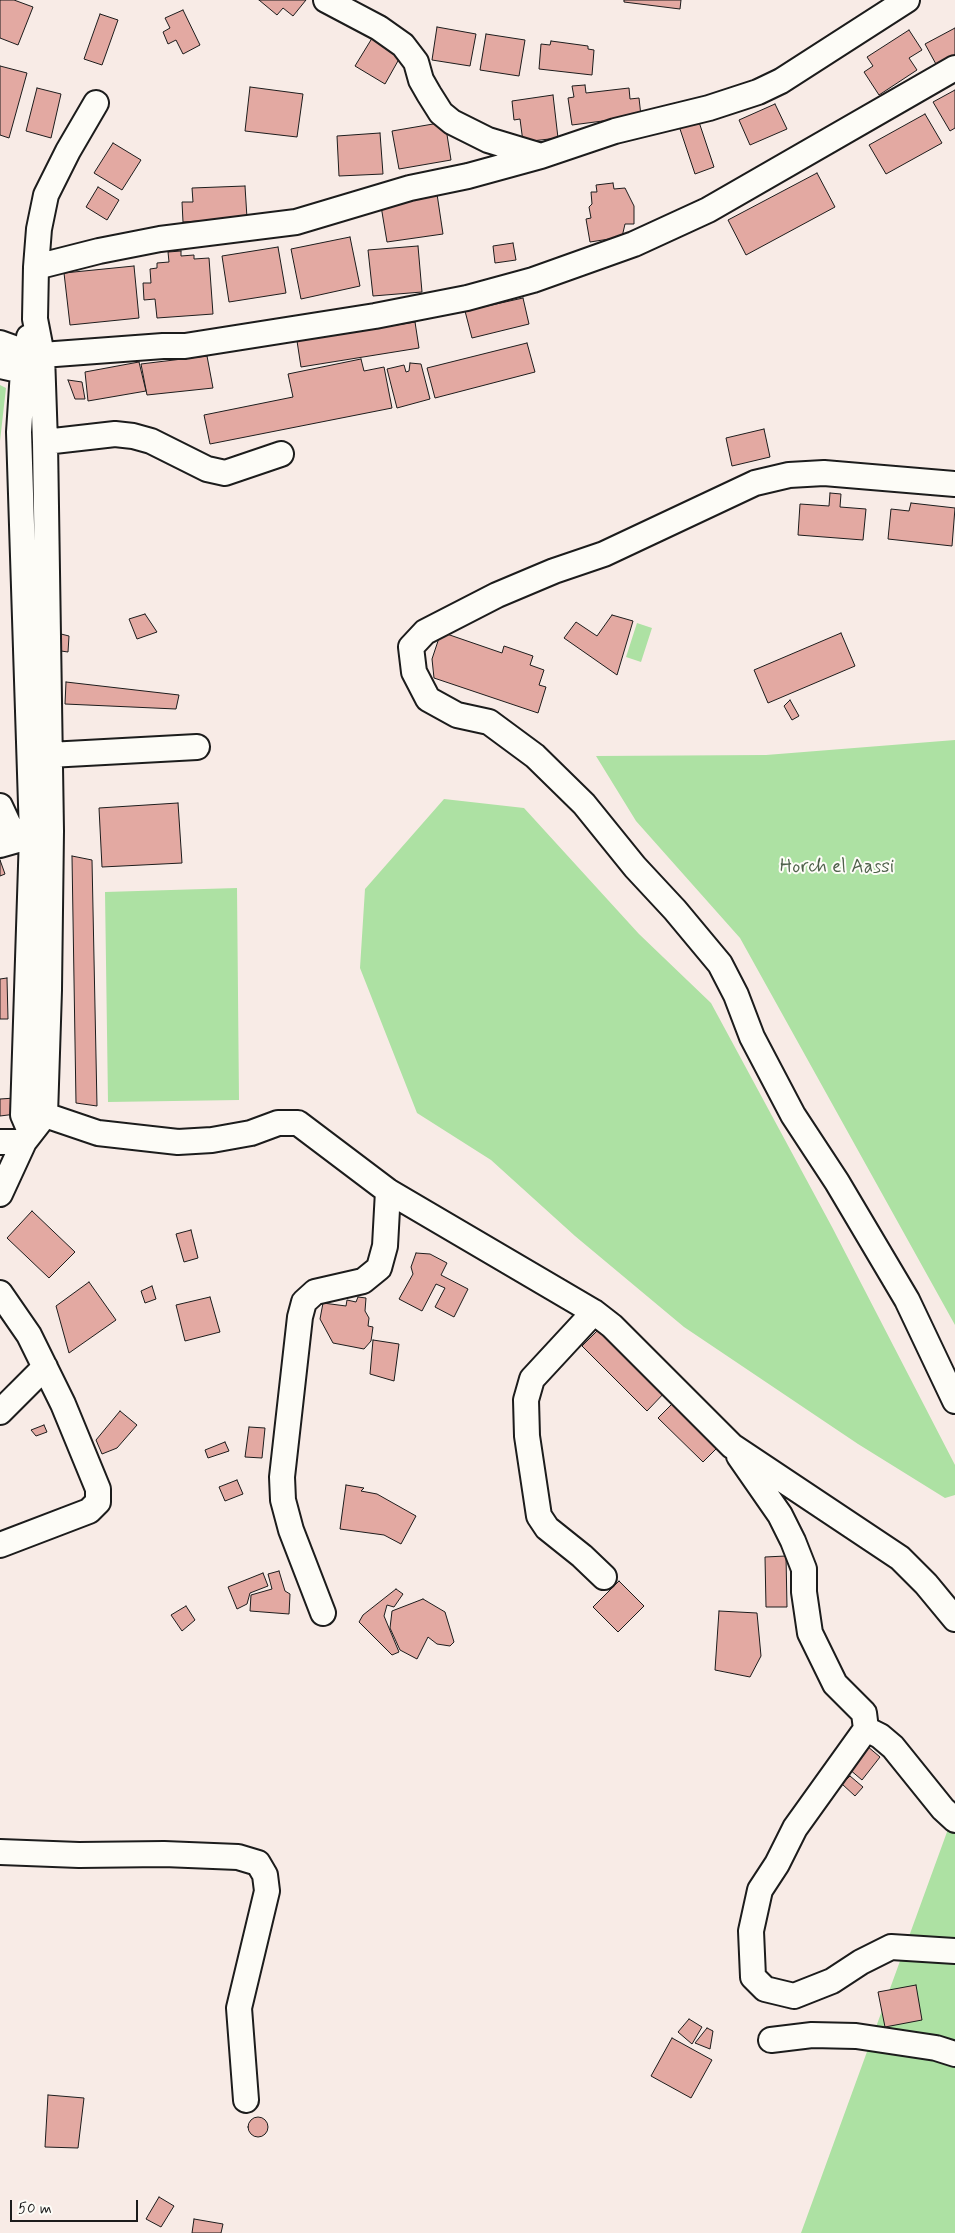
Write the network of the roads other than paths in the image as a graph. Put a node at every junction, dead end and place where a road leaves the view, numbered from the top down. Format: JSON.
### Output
{"nodes":[{"id":1,"x":326,"y":0,"type":"edge"},
{"id":2,"x":907,"y":0,"type":"edge"},
{"id":3,"x":955,"y":68,"type":"edge"},
{"id":4,"x":96,"y":104,"type":"dead end"},
{"id":5,"x":541,"y":156,"type":"junction"},
{"id":6,"x":36,"y":267,"type":"junction"},
{"id":7,"x":0,"y":343,"type":"edge"},
{"id":8,"x":33,"y":362,"type":"junction"},
{"id":9,"x":0,"y":366,"type":"edge"},
{"id":10,"x":19,"y":432,"type":"junction"},
{"id":11,"x":45,"y":442,"type":"junction"},
{"id":12,"x":0,"y":447,"type":"edge"},
{"id":13,"x":281,"y":454,"type":"dead end"},
{"id":14,"x":955,"y":484,"type":"edge"},
{"id":15,"x":198,"y":747,"type":"dead end"},
{"id":16,"x":50,"y":755,"type":"junction"},
{"id":17,"x":0,"y":806,"type":"edge"},
{"id":18,"x":25,"y":838,"type":"edge"},
{"id":19,"x":31,"y":1126,"type":"junction"},
{"id":20,"x":0,"y":1142,"type":"edge"},
{"id":21,"x":388,"y":1192,"type":"junction"},
{"id":22,"x":0,"y":1194,"type":"edge"},
{"id":23,"x":0,"y":1293,"type":"edge"},
{"id":24,"x":594,"y":1312,"type":"junction"},
{"id":25,"x":45,"y":1368,"type":"junction"},
{"id":26,"x":955,"y":1401,"type":"edge"},
{"id":27,"x":0,"y":1412,"type":"edge"},
{"id":28,"x":732,"y":1446,"type":"junction"},
{"id":29,"x":0,"y":1545,"type":"edge"},
{"id":30,"x":604,"y":1578,"type":"dead end"},
{"id":31,"x":323,"y":1613,"type":"dead end"},
{"id":32,"x":955,"y":1619,"type":"edge"},
{"id":33,"x":866,"y":1729,"type":"junction"},
{"id":34,"x":955,"y":1820,"type":"edge"},
{"id":35,"x":0,"y":1852,"type":"edge"},
{"id":36,"x":955,"y":1951,"type":"edge"},
{"id":37,"x":771,"y":2040,"type":"dead end"},
{"id":38,"x":955,"y":2054,"type":"edge"},
{"id":39,"x":246,"y":2100,"type":"dead end"}],
"edges":[{"from":1,"to":5,"type":"street"},
{"from":2,"to":5,"type":"street"},
{"from":3,"to":8,"type":"street"},
{"from":4,"to":6,"type":"street"},
{"from":5,"to":6,"type":"street"},
{"from":6,"to":8,"type":"street"},
{"from":7,"to":8,"type":"street"},
{"from":8,"to":9,"type":"street"},
{"from":8,"to":10,"type":"street"},
{"from":8,"to":11,"type":"street"},
{"from":10,"to":12,"type":"street"},
{"from":10,"to":18,"type":"street"},
{"from":11,"to":13,"type":"street"},
{"from":11,"to":16,"type":"street"},
{"from":14,"to":26,"type":"street"},
{"from":15,"to":16,"type":"street"},
{"from":16,"to":18,"type":"street"},
{"from":17,"to":18,"type":"street"},
{"from":18,"to":19,"type":"street"},
{"from":19,"to":20,"type":"street"},
{"from":19,"to":21,"type":"street"},
{"from":19,"to":22,"type":"street"},
{"from":21,"to":24,"type":"street"},
{"from":21,"to":31,"type":"street"},
{"from":23,"to":25,"type":"street"},
{"from":24,"to":28,"type":"street"},
{"from":24,"to":30,"type":"street"},
{"from":25,"to":27,"type":"street"},
{"from":25,"to":29,"type":"street"},
{"from":28,"to":32,"type":"street"},
{"from":28,"to":33,"type":"street"},
{"from":33,"to":34,"type":"street"},
{"from":33,"to":36,"type":"street"},
{"from":35,"to":39,"type":"street"},
{"from":37,"to":38,"type":"street"}]}
